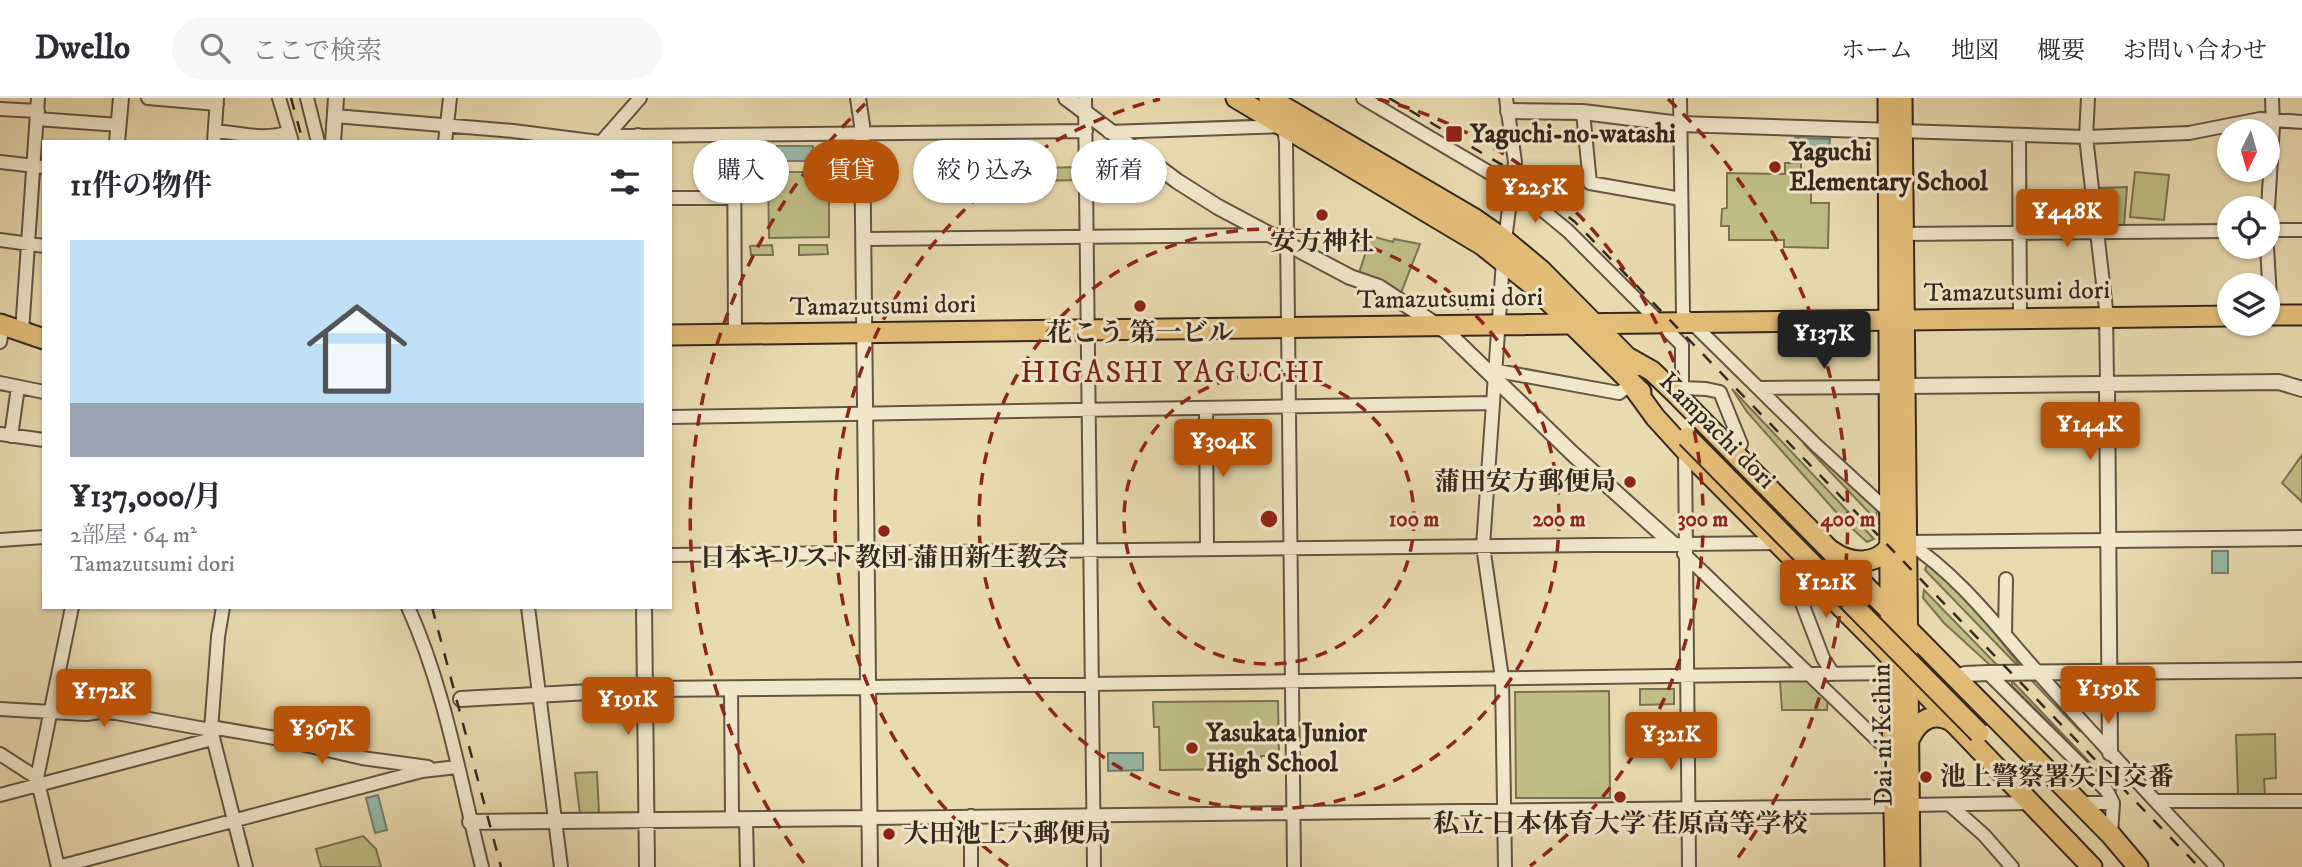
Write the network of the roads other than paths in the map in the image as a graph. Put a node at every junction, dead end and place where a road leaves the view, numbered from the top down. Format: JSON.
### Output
{"nodes":[{"id":1,"x":121,"y":98,"type":"edge"},
{"id":2,"x":148,"y":98,"type":"edge"},
{"id":3,"x":279,"y":98,"type":"edge"},
{"id":4,"x":307,"y":98,"type":"edge"},
{"id":5,"x":336,"y":98,"type":"edge"},
{"id":6,"x":450,"y":98,"type":"edge"},
{"id":7,"x":640,"y":98,"type":"edge"},
{"id":8,"x":858,"y":98,"type":"edge"},
{"id":9,"x":1066,"y":98,"type":"edge"},
{"id":10,"x":1085,"y":98,"type":"edge"},
{"id":11,"x":1236,"y":98,"type":"edge"},
{"id":12,"x":1363,"y":98,"type":"edge"},
{"id":13,"x":1680,"y":98,"type":"edge"},
{"id":14,"x":1888,"y":98,"type":"edge"},
{"id":15,"x":1902,"y":98,"type":"edge"},
{"id":16,"x":2088,"y":98,"type":"edge"},
{"id":17,"x":2272,"y":98,"type":"edge"},
{"id":18,"x":217,"y":101,"type":"edge"},
{"id":19,"x":1278,"y":101,"type":"edge"},
{"id":20,"x":1507,"y":105,"type":"edge"},
{"id":21,"x":0,"y":110,"type":"edge"},
{"id":22,"x":38,"y":110,"type":"edge"},
{"id":23,"x":1583,"y":113,"type":"junction"},
{"id":24,"x":1086,"y":114,"type":"junction"},
{"id":25,"x":335,"y":116,"type":"junction"},
{"id":26,"x":2272,"y":119,"type":"edge"},
{"id":27,"x":2280,"y":120,"type":"edge"},
{"id":28,"x":2302,"y":122,"type":"edge"},
{"id":29,"x":447,"y":124,"type":"junction"},
{"id":30,"x":1680,"y":124,"type":"junction"},
{"id":31,"x":118,"y":125,"type":"junction"},
{"id":32,"x":1283,"y":126,"type":"junction"},
{"id":33,"x":2217,"y":127,"type":"edge"},
{"id":34,"x":1086,"y":131,"type":"junction"},
{"id":35,"x":1895,"y":131,"type":"junction"},
{"id":36,"x":1109,"y":132,"type":"junction"},
{"id":37,"x":862,"y":133,"type":"junction"},
{"id":38,"x":733,"y":135,"type":"junction"},
{"id":39,"x":2019,"y":135,"type":"junction"},
{"id":40,"x":215,"y":136,"type":"edge"},
{"id":41,"x":290,"y":137,"type":"edge"},
{"id":42,"x":2087,"y":137,"type":"junction"},
{"id":43,"x":603,"y":139,"type":"edge"},
{"id":44,"x":638,"y":139,"type":"edge"},
{"id":45,"x":117,"y":140,"type":"edge"},
{"id":46,"x":317,"y":140,"type":"edge"},
{"id":47,"x":333,"y":140,"type":"edge"},
{"id":48,"x":445,"y":140,"type":"edge"},
{"id":49,"x":733,"y":140,"type":"edge"},
{"id":50,"x":0,"y":162,"type":"edge"},
{"id":51,"x":39,"y":167,"type":"edge"},
{"id":52,"x":1512,"y":186,"type":"junction"},
{"id":53,"x":672,"y":198,"type":"edge"},
{"id":54,"x":693,"y":198,"type":"edge"},
{"id":55,"x":1681,"y":200,"type":"junction"},
{"id":56,"x":734,"y":203,"type":"edge"},
{"id":57,"x":2280,"y":230,"type":"edge"},
{"id":58,"x":2302,"y":230,"type":"edge"},
{"id":59,"x":2217,"y":231,"type":"edge"},
{"id":60,"x":2097,"y":232,"type":"junction"},
{"id":61,"x":2020,"y":233,"type":"junction"},
{"id":62,"x":1268,"y":234,"type":"junction"},
{"id":63,"x":1903,"y":234,"type":"junction"},
{"id":64,"x":1088,"y":236,"type":"junction"},
{"id":65,"x":864,"y":239,"type":"junction"},
{"id":66,"x":0,"y":240,"type":"edge"},
{"id":67,"x":1505,"y":240,"type":"junction"},
{"id":68,"x":29,"y":244,"type":"junction"},
{"id":69,"x":1287,"y":245,"type":"junction"},
{"id":70,"x":42,"y":246,"type":"edge"},
{"id":71,"x":1503,"y":261,"type":"junction"},
{"id":72,"x":2280,"y":315,"type":"edge"},
{"id":73,"x":2302,"y":315,"type":"edge"},
{"id":74,"x":2217,"y":316,"type":"edge"},
{"id":75,"x":2106,"y":317,"type":"junction"},
{"id":76,"x":2020,"y":318,"type":"junction"},
{"id":77,"x":1897,"y":319,"type":"junction"},
{"id":78,"x":1692,"y":322,"type":"junction"},
{"id":79,"x":1659,"y":323,"type":"junction"},
{"id":80,"x":1497,"y":324,"type":"junction"},
{"id":81,"x":1571,"y":324,"type":"junction"},
{"id":82,"x":1595,"y":324,"type":"junction"},
{"id":83,"x":1434,"y":325,"type":"junction"},
{"id":84,"x":1288,"y":327,"type":"junction"},
{"id":85,"x":1,"y":330,"type":"edge"},
{"id":86,"x":1088,"y":330,"type":"junction"},
{"id":87,"x":22,"y":332,"type":"junction"},
{"id":88,"x":864,"y":332,"type":"junction"},
{"id":89,"x":735,"y":334,"type":"junction"},
{"id":90,"x":672,"y":335,"type":"edge"},
{"id":91,"x":42,"y":338,"type":"edge"},
{"id":92,"x":1629,"y":358,"type":"junction"},
{"id":93,"x":1491,"y":372,"type":"junction"},
{"id":94,"x":0,"y":383,"type":"edge"},
{"id":95,"x":1631,"y":384,"type":"junction"},
{"id":96,"x":2107,"y":384,"type":"junction"},
{"id":97,"x":18,"y":387,"type":"junction"},
{"id":98,"x":1898,"y":387,"type":"junction"},
{"id":99,"x":1759,"y":388,"type":"junction"},
{"id":100,"x":2302,"y":389,"type":"edge"},
{"id":101,"x":1679,"y":391,"type":"junction"},
{"id":102,"x":42,"y":392,"type":"edge"},
{"id":103,"x":1492,"y":402,"type":"junction"},
{"id":104,"x":1289,"y":407,"type":"junction"},
{"id":105,"x":1206,"y":408,"type":"junction"},
{"id":106,"x":1089,"y":411,"type":"junction"},
{"id":107,"x":865,"y":413,"type":"junction"},
{"id":108,"x":672,"y":417,"type":"edge"},
{"id":109,"x":6,"y":435,"type":"edge"},
{"id":110,"x":1689,"y":439,"type":"junction"},
{"id":111,"x":42,"y":440,"type":"edge"},
{"id":112,"x":1735,"y":453,"type":"junction"},
{"id":113,"x":1890,"y":513,"type":"junction"},
{"id":114,"x":42,"y":537,"type":"edge"},
{"id":115,"x":2302,"y":538,"type":"edge"},
{"id":116,"x":0,"y":540,"type":"edge"},
{"id":117,"x":2109,"y":540,"type":"junction"},
{"id":118,"x":1777,"y":543,"type":"junction"},
{"id":119,"x":1899,"y":544,"type":"junction"},
{"id":120,"x":1483,"y":546,"type":"junction"},
{"id":121,"x":1290,"y":548,"type":"junction"},
{"id":122,"x":1207,"y":549,"type":"junction"},
{"id":123,"x":1682,"y":549,"type":"junction"},
{"id":124,"x":1091,"y":551,"type":"junction"},
{"id":125,"x":1832,"y":551,"type":"junction"},
{"id":126,"x":867,"y":553,"type":"junction"},
{"id":127,"x":672,"y":555,"type":"edge"},
{"id":128,"x":1795,"y":562,"type":"junction"},
{"id":129,"x":2006,"y":579,"type":"dead end"},
{"id":130,"x":72,"y":609,"type":"edge"},
{"id":131,"x":223,"y":609,"type":"edge"},
{"id":132,"x":409,"y":609,"type":"edge"},
{"id":133,"x":528,"y":609,"type":"edge"},
{"id":134,"x":644,"y":609,"type":"edge"},
{"id":135,"x":1891,"y":611,"type":"junction"},
{"id":136,"x":1907,"y":628,"type":"junction"},
{"id":137,"x":2005,"y":634,"type":"junction"},
{"id":138,"x":1898,"y":670,"type":"junction"},
{"id":139,"x":2302,"y":670,"type":"edge"},
{"id":140,"x":2037,"y":672,"type":"junction"},
{"id":141,"x":2110,"y":672,"type":"junction"},
{"id":142,"x":1988,"y":673,"type":"junction"},
{"id":143,"x":1833,"y":674,"type":"junction"},
{"id":144,"x":1686,"y":676,"type":"junction"},
{"id":145,"x":1810,"y":676,"type":"junction"},
{"id":146,"x":1502,"y":678,"type":"junction"},
{"id":147,"x":1956,"y":678,"type":"junction"},
{"id":148,"x":1292,"y":681,"type":"junction"},
{"id":149,"x":1093,"y":684,"type":"junction"},
{"id":150,"x":868,"y":687,"type":"junction"},
{"id":151,"x":731,"y":688,"type":"junction"},
{"id":152,"x":645,"y":689,"type":"junction"},
{"id":153,"x":539,"y":695,"type":"junction"},
{"id":154,"x":454,"y":700,"type":"dead end"},
{"id":155,"x":1933,"y":701,"type":"junction"},
{"id":156,"x":0,"y":709,"type":"edge"},
{"id":157,"x":52,"y":711,"type":"junction"},
{"id":158,"x":1953,"y":722,"type":"junction"},
{"id":159,"x":1983,"y":729,"type":"junction"},
{"id":160,"x":211,"y":732,"type":"junction"},
{"id":161,"x":1910,"y":738,"type":"junction"},
{"id":162,"x":2110,"y":753,"type":"junction"},
{"id":163,"x":0,"y":754,"type":"edge"},
{"id":164,"x":1893,"y":755,"type":"junction"},
{"id":165,"x":457,"y":767,"type":"junction"},
{"id":166,"x":439,"y":769,"type":"junction"},
{"id":167,"x":37,"y":782,"type":"junction"},
{"id":168,"x":0,"y":795,"type":"edge"},
{"id":169,"x":2156,"y":801,"type":"junction"},
{"id":170,"x":2302,"y":801,"type":"edge"},
{"id":171,"x":2031,"y":803,"type":"junction"},
{"id":172,"x":2079,"y":803,"type":"junction"},
{"id":173,"x":2113,"y":803,"type":"junction"},
{"id":174,"x":1950,"y":805,"type":"junction"},
{"id":175,"x":1902,"y":806,"type":"junction"},
{"id":176,"x":1688,"y":807,"type":"junction"},
{"id":177,"x":1504,"y":810,"type":"junction"},
{"id":178,"x":1293,"y":812,"type":"junction"},
{"id":179,"x":971,"y":816,"type":"junction"},
{"id":180,"x":1093,"y":816,"type":"junction"},
{"id":181,"x":870,"y":818,"type":"junction"},
{"id":182,"x":739,"y":819,"type":"junction"},
{"id":183,"x":234,"y":820,"type":"junction"},
{"id":184,"x":646,"y":821,"type":"junction"},
{"id":185,"x":470,"y":822,"type":"junction"},
{"id":186,"x":555,"y":822,"type":"junction"},
{"id":187,"x":2111,"y":835,"type":"junction"},
{"id":188,"x":58,"y":867,"type":"edge"},
{"id":189,"x":246,"y":867,"type":"edge"},
{"id":190,"x":482,"y":867,"type":"edge"},
{"id":191,"x":561,"y":867,"type":"edge"},
{"id":192,"x":647,"y":867,"type":"edge"},
{"id":193,"x":747,"y":867,"type":"edge"},
{"id":194,"x":870,"y":867,"type":"edge"},
{"id":195,"x":971,"y":867,"type":"edge"},
{"id":196,"x":1094,"y":867,"type":"edge"},
{"id":197,"x":1294,"y":867,"type":"edge"},
{"id":198,"x":1505,"y":867,"type":"edge"},
{"id":199,"x":1689,"y":867,"type":"edge"},
{"id":200,"x":1895,"y":867,"type":"edge"},
{"id":201,"x":1910,"y":867,"type":"edge"},
{"id":202,"x":2012,"y":867,"type":"edge"},
{"id":203,"x":2092,"y":867,"type":"edge"},
{"id":204,"x":2108,"y":867,"type":"edge"},
{"id":205,"x":2124,"y":867,"type":"edge"},
{"id":206,"x":2138,"y":867,"type":"edge"},
{"id":207,"x":2217,"y":867,"type":"edge"}],
"edges":[{"from":1,"to":31,"type":"street"},
{"from":2,"to":18,"type":"street"},
{"from":3,"to":41,"type":"street"},
{"from":4,"to":46,"type":"street"},
{"from":5,"to":25,"type":"street"},
{"from":6,"to":29,"type":"street"},
{"from":7,"to":43,"type":"street"},
{"from":8,"to":37,"type":"street"},
{"from":9,"to":24,"type":"street"},
{"from":10,"to":24,"type":"street"},
{"from":11,"to":32,"type":"main road","name":"Kampachi dori"},
{"from":12,"to":52,"type":"street"},
{"from":13,"to":30,"type":"street"},
{"from":14,"to":35,"type":"main road","name":"Dai-ni Keihin"},
{"from":15,"to":35,"type":"main road","name":"Dai-ni Keihin"},
{"from":16,"to":42,"type":"street"},
{"from":17,"to":26,"type":"street"},
{"from":18,"to":40,"type":"street"},
{"from":19,"to":32,"type":"street"},
{"from":19,"to":67,"type":"main road","name":"Kampachi dori"},
{"from":20,"to":23,"type":"street"},
{"from":20,"to":52,"type":"street"},
{"from":21,"to":22,"type":"street"},
{"from":22,"to":31,"type":"street"},
{"from":22,"to":51,"type":"street"},
{"from":23,"to":30,"type":"street"},
{"from":23,"to":55,"type":"street"},
{"from":24,"to":34,"type":"street"},
{"from":24,"to":36,"type":"street"},
{"from":25,"to":29,"type":"street"},
{"from":25,"to":47,"type":"street"},
{"from":27,"to":28,"type":"street"},
{"from":29,"to":43,"type":"street"},
{"from":29,"to":48,"type":"street"},
{"from":30,"to":35,"type":"street"},
{"from":30,"to":55,"type":"street"},
{"from":31,"to":45,"type":"street"},
{"from":32,"to":36,"type":"street"},
{"from":32,"to":69,"type":"street"},
{"from":32,"to":71,"type":"main road","name":"Kampachi dori"},
{"from":33,"to":42,"type":"street"},
{"from":34,"to":37,"type":"street"},
{"from":34,"to":64,"type":"street"},
{"from":35,"to":39,"type":"street"},
{"from":35,"to":63,"type":"main road","name":"Dai-ni Keihin"},
{"from":35,"to":77,"type":"main road","name":"Dai-ni Keihin"},
{"from":36,"to":62,"type":"street"},
{"from":37,"to":38,"type":"street"},
{"from":37,"to":65,"type":"street"},
{"from":38,"to":44,"type":"street"},
{"from":38,"to":49,"type":"street"},
{"from":39,"to":42,"type":"street"},
{"from":39,"to":61,"type":"street"},
{"from":40,"to":41,"type":"street"},
{"from":42,"to":60,"type":"street"},
{"from":43,"to":44,"type":"street"},
{"from":50,"to":51,"type":"street"},
{"from":51,"to":68,"type":"street"},
{"from":52,"to":67,"type":"street"},
{"from":52,"to":79,"type":"street"},
{"from":53,"to":54,"type":"street"},
{"from":55,"to":78,"type":"street"},
{"from":56,"to":89,"type":"street"},
{"from":57,"to":58,"type":"street"},
{"from":59,"to":60,"type":"street"},
{"from":60,"to":61,"type":"street"},
{"from":60,"to":75,"type":"street"},
{"from":61,"to":63,"type":"street"},
{"from":61,"to":76,"type":"street"},
{"from":62,"to":64,"type":"street"},
{"from":62,"to":69,"type":"street"},
{"from":63,"to":77,"type":"main road","name":"Dai-ni Keihin"},
{"from":64,"to":65,"type":"street"},
{"from":64,"to":86,"type":"street"},
{"from":65,"to":88,"type":"street"},
{"from":66,"to":68,"type":"street"},
{"from":67,"to":82,"type":"main road","name":"Kampachi dori"},
{"from":68,"to":70,"type":"street"},
{"from":68,"to":87,"type":"street"},
{"from":69,"to":83,"type":"street"},
{"from":69,"to":84,"type":"street"},
{"from":71,"to":80,"type":"street"},
{"from":71,"to":81,"type":"main road","name":"Kampachi dori"},
{"from":72,"to":73,"type":"main road"},
{"from":74,"to":75,"type":"main road","name":"Tamazutsumi dori"},
{"from":75,"to":76,"type":"main road","name":"Tamazutsumi dori"},
{"from":75,"to":96,"type":"street"},
{"from":76,"to":77,"type":"main road","name":"Tamazutsumi dori"},
{"from":77,"to":78,"type":"main road","name":"Tamazutsumi dori"},
{"from":77,"to":98,"type":"main road","name":"Dai-ni Keihin"},
{"from":78,"to":79,"type":"main road","name":"Tamazutsumi dori"},
{"from":78,"to":99,"type":"street"},
{"from":79,"to":82,"type":"main road","name":"Tamazutsumi dori"},
{"from":79,"to":101,"type":"street"},
{"from":80,"to":81,"type":"main road","name":"Tamazutsumi dori"},
{"from":80,"to":83,"type":"main road","name":"Tamazutsumi dori"},
{"from":80,"to":93,"type":"street"},
{"from":81,"to":82,"type":"main road","name":"Tamazutsumi dori"},
{"from":81,"to":95,"type":"main road","name":"Kampachi dori"},
{"from":82,"to":92,"type":"main road","name":"Kampachi dori"},
{"from":83,"to":84,"type":"main road","name":"Tamazutsumi dori"},
{"from":83,"to":93,"type":"street"},
{"from":84,"to":86,"type":"main road","name":"Tamazutsumi dori"},
{"from":84,"to":104,"type":"street"},
{"from":85,"to":87,"type":"main road"},
{"from":86,"to":88,"type":"main road","name":"Tamazutsumi dori"},
{"from":86,"to":106,"type":"street"},
{"from":87,"to":91,"type":"main road"},
{"from":88,"to":89,"type":"main road","name":"Tamazutsumi dori"},
{"from":88,"to":107,"type":"street"},
{"from":89,"to":90,"type":"main road","name":"Tamazutsumi dori"},
{"from":92,"to":101,"type":"main road"},
{"from":92,"to":110,"type":"main road","name":"Kampachi dori"},
{"from":93,"to":95,"type":"street"},
{"from":93,"to":103,"type":"street"},
{"from":93,"to":123,"type":"street"},
{"from":94,"to":97,"type":"street"},
{"from":95,"to":110,"type":"main road","name":"Kampachi dori"},
{"from":96,"to":98,"type":"street"},
{"from":96,"to":100,"type":"street"},
{"from":96,"to":117,"type":"street"},
{"from":97,"to":102,"type":"street"},
{"from":97,"to":109,"type":"street"},
{"from":98,"to":99,"type":"street"},
{"from":98,"to":113,"type":"main road","name":"Dai-ni Keihin"},
{"from":98,"to":119,"type":"main road","name":"Dai-ni Keihin"},
{"from":99,"to":113,"type":"street"},
{"from":101,"to":112,"type":"main road"},
{"from":101,"to":112,"type":"street"},
{"from":103,"to":104,"type":"street"},
{"from":103,"to":120,"type":"street"},
{"from":104,"to":105,"type":"street"},
{"from":104,"to":121,"type":"street"},
{"from":105,"to":106,"type":"street"},
{"from":105,"to":122,"type":"street"},
{"from":106,"to":107,"type":"street"},
{"from":106,"to":124,"type":"street"},
{"from":107,"to":108,"type":"street"},
{"from":107,"to":126,"type":"street"},
{"from":109,"to":111,"type":"street"},
{"from":110,"to":118,"type":"main road"},
{"from":110,"to":123,"type":"street"},
{"from":110,"to":159,"type":"main road","name":"Kampachi dori"},
{"from":112,"to":125,"type":"main road"},
{"from":113,"to":119,"type":"main road","name":"Dai-ni Keihin"},
{"from":114,"to":116,"type":"street"},
{"from":115,"to":117,"type":"street"},
{"from":117,"to":119,"type":"street"},
{"from":117,"to":141,"type":"street"},
{"from":118,"to":123,"type":"street"},
{"from":118,"to":128,"type":"main road"},
{"from":119,"to":125,"type":"main road"},
{"from":119,"to":135,"type":"main road","name":"Dai-ni Keihin"},
{"from":119,"to":136,"type":"main road","name":"Dai-ni Keihin"},
{"from":119,"to":137,"type":"street"},
{"from":120,"to":121,"type":"street"},
{"from":120,"to":123,"type":"street"},
{"from":120,"to":146,"type":"street"},
{"from":121,"to":122,"type":"street"},
{"from":121,"to":148,"type":"street"},
{"from":122,"to":124,"type":"street"},
{"from":123,"to":144,"type":"street"},
{"from":123,"to":145,"type":"street"},
{"from":124,"to":126,"type":"street"},
{"from":124,"to":149,"type":"street"},
{"from":125,"to":135,"type":"main road"},
{"from":126,"to":127,"type":"street"},
{"from":126,"to":150,"type":"street"},
{"from":128,"to":138,"type":"main road"},
{"from":128,"to":143,"type":"street"},
{"from":129,"to":137,"type":"street"},
{"from":130,"to":157,"type":"street"},
{"from":131,"to":160,"type":"street"},
{"from":132,"to":165,"type":"street"},
{"from":133,"to":153,"type":"street"},
{"from":134,"to":152,"type":"street"},
{"from":135,"to":136,"type":"main road"},
{"from":135,"to":138,"type":"main road","name":"Dai-ni Keihin"},
{"from":136,"to":138,"type":"main road","name":"Dai-ni Keihin"},
{"from":136,"to":147,"type":"main road"},
{"from":137,"to":140,"type":"street"},
{"from":138,"to":143,"type":"street"},
{"from":138,"to":155,"type":"main road"},
{"from":138,"to":161,"type":"main road","name":"Dai-ni Keihin"},
{"from":138,"to":164,"type":"main road","name":"Dai-ni Keihin"},
{"from":139,"to":141,"type":"street"},
{"from":140,"to":141,"type":"street"},
{"from":140,"to":142,"type":"street"},
{"from":140,"to":162,"type":"street"},
{"from":141,"to":162,"type":"street"},
{"from":142,"to":147,"type":"street"},
{"from":142,"to":173,"type":"street"},
{"from":143,"to":145,"type":"street"},
{"from":144,"to":145,"type":"street"},
{"from":144,"to":146,"type":"street"},
{"from":144,"to":176,"type":"street"},
{"from":145,"to":164,"type":"street"},
{"from":146,"to":148,"type":"street"},
{"from":146,"to":177,"type":"street"},
{"from":147,"to":155,"type":"street"},
{"from":147,"to":172,"type":"main road"},
{"from":148,"to":149,"type":"street"},
{"from":148,"to":178,"type":"street"},
{"from":149,"to":150,"type":"street"},
{"from":149,"to":180,"type":"street"},
{"from":150,"to":151,"type":"street"},
{"from":150,"to":181,"type":"street"},
{"from":151,"to":152,"type":"street"},
{"from":151,"to":182,"type":"street"},
{"from":152,"to":153,"type":"street"},
{"from":152,"to":184,"type":"street"},
{"from":153,"to":154,"type":"street"},
{"from":153,"to":186,"type":"street"},
{"from":155,"to":158,"type":"main road"},
{"from":156,"to":157,"type":"street"},
{"from":157,"to":160,"type":"street"},
{"from":157,"to":167,"type":"street"},
{"from":158,"to":161,"type":"main road"},
{"from":158,"to":171,"type":"main road"},
{"from":159,"to":204,"type":"main road","name":"Kampachi dori"},
{"from":159,"to":205,"type":"main road","name":"Kampachi dori"},
{"from":160,"to":166,"type":"street"},
{"from":160,"to":167,"type":"street"},
{"from":160,"to":183,"type":"street"},
{"from":161,"to":175,"type":"main road","name":"Dai-ni Keihin"},
{"from":162,"to":169,"type":"street"},
{"from":163,"to":167,"type":"street"},
{"from":164,"to":175,"type":"main road","name":"Dai-ni Keihin"},
{"from":165,"to":166,"type":"street"},
{"from":165,"to":185,"type":"street"},
{"from":166,"to":183,"type":"street"},
{"from":167,"to":168,"type":"street"},
{"from":167,"to":188,"type":"street"},
{"from":169,"to":170,"type":"street"},
{"from":169,"to":207,"type":"street"},
{"from":171,"to":174,"type":"street"},
{"from":171,"to":203,"type":"main road"},
{"from":172,"to":173,"type":"street"},
{"from":172,"to":187,"type":"main road"},
{"from":173,"to":187,"type":"street"},
{"from":174,"to":175,"type":"street"},
{"from":174,"to":202,"type":"street"},
{"from":175,"to":176,"type":"street"},
{"from":175,"to":200,"type":"main road","name":"Dai-ni Keihin"},
{"from":175,"to":201,"type":"main road","name":"Dai-ni Keihin"},
{"from":176,"to":177,"type":"street"},
{"from":176,"to":199,"type":"street"},
{"from":177,"to":178,"type":"street"},
{"from":177,"to":198,"type":"street"},
{"from":178,"to":180,"type":"street"},
{"from":178,"to":197,"type":"street"},
{"from":179,"to":180,"type":"street"},
{"from":179,"to":181,"type":"street"},
{"from":179,"to":195,"type":"street"},
{"from":180,"to":196,"type":"street"},
{"from":181,"to":182,"type":"street"},
{"from":181,"to":194,"type":"street"},
{"from":182,"to":184,"type":"street"},
{"from":182,"to":193,"type":"street"},
{"from":183,"to":188,"type":"street"},
{"from":183,"to":189,"type":"street"},
{"from":184,"to":186,"type":"street"},
{"from":184,"to":192,"type":"street"},
{"from":185,"to":186,"type":"street"},
{"from":185,"to":190,"type":"street"},
{"from":186,"to":191,"type":"street"},
{"from":187,"to":206,"type":"main road"}]}
